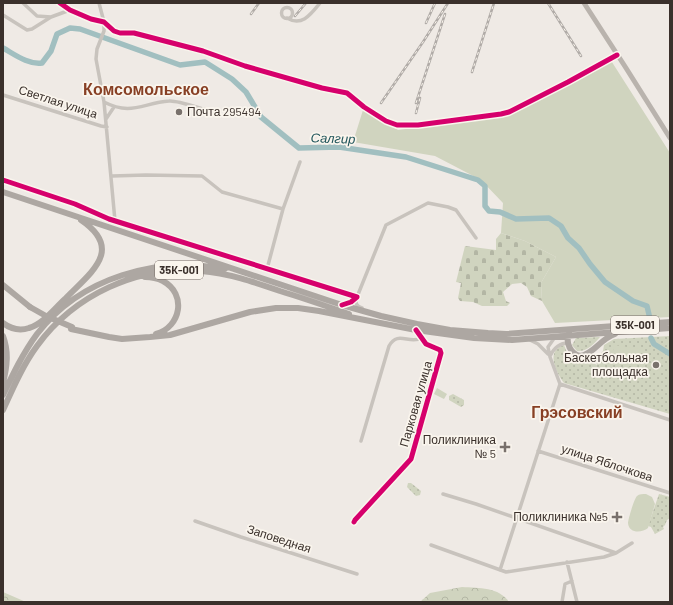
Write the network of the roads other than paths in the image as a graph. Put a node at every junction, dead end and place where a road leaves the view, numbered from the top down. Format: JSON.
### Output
{"nodes":[{"id":1,"x":23,"y":3,"type":"edge"},
{"id":2,"x":60,"y":3,"type":"edge"},
{"id":3,"x":99,"y":3,"type":"edge"},
{"id":4,"x":320,"y":3,"type":"edge"},
{"id":5,"x":584,"y":3,"type":"edge"},
{"id":6,"x":70,"y":10,"type":"junction"},
{"id":7,"x":3,"y":14,"type":"edge"},
{"id":8,"x":51,"y":17,"type":"junction"},
{"id":9,"x":287,"y":18,"type":"dead end"},
{"id":10,"x":104,"y":22,"type":"junction"},
{"id":11,"x":617,"y":55,"type":"junction"},
{"id":12,"x":3,"y":95,"type":"edge"},
{"id":13,"x":104,"y":102,"type":"junction"},
{"id":14,"x":114,"y":107,"type":"junction"},
{"id":15,"x":211,"y":111,"type":"dead end"},
{"id":16,"x":106,"y":119,"type":"junction"},
{"id":17,"x":106,"y":127,"type":"junction"},
{"id":18,"x":670,"y":138,"type":"edge"},
{"id":19,"x":300,"y":162,"type":"dead end"},
{"id":20,"x":112,"y":176,"type":"junction"},
{"id":21,"x":3,"y":180,"type":"edge"},
{"id":22,"x":3,"y":192,"type":"edge"},
{"id":23,"x":283,"y":209,"type":"junction"},
{"id":24,"x":76,"y":216,"type":"junction"},
{"id":25,"x":115,"y":221,"type":"junction"},
{"id":26,"x":476,"y":238,"type":"dead end"},
{"id":27,"x":267,"y":269,"type":"junction"},
{"id":28,"x":241,"y":271,"type":"junction"},
{"id":29,"x":137,"y":277,"type":"junction"},
{"id":30,"x":3,"y":285,"type":"edge"},
{"id":31,"x":3,"y":289,"type":"edge"},
{"id":32,"x":356,"y":298,"type":"junction"},
{"id":33,"x":342,"y":305,"type":"junction"},
{"id":34,"x":30,"y":308,"type":"junction"},
{"id":35,"x":368,"y":320,"type":"junction"},
{"id":36,"x":670,"y":322,"type":"edge"},
{"id":37,"x":3,"y":324,"type":"edge"},
{"id":38,"x":416,"y":327,"type":"junction"},
{"id":39,"x":71,"y":328,"type":"junction"},
{"id":40,"x":600,"y":328,"type":"junction"},
{"id":41,"x":670,"y":328,"type":"edge"},
{"id":42,"x":576,"y":331,"type":"junction"},
{"id":43,"x":623,"y":332,"type":"junction"},
{"id":44,"x":3,"y":336,"type":"edge"},
{"id":45,"x":555,"y":337,"type":"junction"},
{"id":46,"x":422,"y":338,"type":"junction"},
{"id":47,"x":525,"y":338,"type":"junction"},
{"id":48,"x":568,"y":339,"type":"junction"},
{"id":49,"x":550,"y":357,"type":"junction"},
{"id":50,"x":3,"y":383,"type":"edge"},
{"id":51,"x":560,"y":384,"type":"junction"},
{"id":52,"x":3,"y":395,"type":"edge"},
{"id":53,"x":3,"y":410,"type":"edge"},
{"id":54,"x":670,"y":420,"type":"edge"},
{"id":55,"x":361,"y":441,"type":"dead end"},
{"id":56,"x":538,"y":451,"type":"junction"},
{"id":57,"x":670,"y":493,"type":"edge"},
{"id":58,"x":443,"y":494,"type":"dead end"},
{"id":59,"x":516,"y":518,"type":"junction"},
{"id":60,"x":195,"y":521,"type":"dead end"},
{"id":61,"x":354,"y":522,"type":"dead end"},
{"id":62,"x":632,"y":543,"type":"dead end"},
{"id":63,"x":431,"y":545,"type":"dead end"},
{"id":64,"x":616,"y":553,"type":"junction"},
{"id":65,"x":567,"y":562,"type":"junction"},
{"id":66,"x":500,"y":570,"type":"junction"},
{"id":67,"x":357,"y":574,"type":"dead end"},
{"id":68,"x":572,"y":581,"type":"junction"},
{"id":69,"x":562,"y":602,"type":"edge"},
{"id":70,"x":577,"y":602,"type":"edge"}],
"edges":[{"from":1,"to":8,"type":"street"},
{"from":2,"to":6,"type":"street"},
{"from":3,"to":10,"type":"street"},
{"from":4,"to":9,"type":"street"},
{"from":5,"to":11,"type":"street"},
{"from":6,"to":8,"type":"street"},
{"from":6,"to":10,"type":"street"},
{"from":7,"to":8,"type":"street"},
{"from":10,"to":11,"type":"street"},
{"from":10,"to":13,"type":"street"},
{"from":11,"to":18,"type":"street"},
{"from":12,"to":17,"type":"street","name":"Светлая улица"},
{"from":13,"to":14,"type":"street"},
{"from":13,"to":16,"type":"street"},
{"from":14,"to":15,"type":"street"},
{"from":14,"to":16,"type":"street"},
{"from":16,"to":17,"type":"street"},
{"from":17,"to":20,"type":"street"},
{"from":19,"to":23,"type":"street"},
{"from":20,"to":23,"type":"street"},
{"from":20,"to":25,"type":"street"},
{"from":21,"to":25,"type":"street"},
{"from":22,"to":24,"type":"main road","number":"35К-001"},
{"from":23,"to":27,"type":"street"},
{"from":24,"to":28,"type":"main road","number":"35К-001"},
{"from":24,"to":37,"type":"main road"},
{"from":25,"to":27,"type":"street"},
{"from":26,"to":32,"type":"street"},
{"from":27,"to":32,"type":"street"},
{"from":28,"to":33,"type":"main road","number":"35К-001"},
{"from":28,"to":52,"type":"main road"},
{"from":29,"to":35,"type":"main road","number":"35К-001"},
{"from":29,"to":39,"type":"main road"},
{"from":29,"to":53,"type":"main road","number":"35К-001"},
{"from":30,"to":34,"type":"main road"},
{"from":31,"to":34,"type":"main road"},
{"from":32,"to":33,"type":"street"},
{"from":32,"to":38,"type":"street"},
{"from":33,"to":38,"type":"main road","number":"35К-001"},
{"from":34,"to":39,"type":"main road","bridge":true},
{"from":35,"to":38,"type":"main road","number":"35К-001"},
{"from":35,"to":39,"type":"main road"},
{"from":36,"to":40,"type":"main road","number":"35К-001"},
{"from":38,"to":40,"type":"main road","number":"35К-001"},
{"from":38,"to":46,"type":"street","name":"Парковая улица"},
{"from":38,"to":47,"type":"main road","number":"35К-001"},
{"from":40,"to":42,"type":"main road"},
{"from":41,"to":43,"type":"main road","number":"35К-001"},
{"from":42,"to":45,"type":"street"},
{"from":42,"to":48,"type":"main road"},
{"from":43,"to":48,"type":"main road","number":"35К-001"},
{"from":43,"to":48,"type":"main road"},
{"from":44,"to":50,"type":"main road"},
{"from":45,"to":47,"type":"main road","number":"35К-001"},
{"from":45,"to":48,"type":"main road","number":"35К-001"},
{"from":45,"to":49,"type":"street"},
{"from":46,"to":55,"type":"street"},
{"from":46,"to":61,"type":"street","name":"Парковая улица"},
{"from":47,"to":49,"type":"street"},
{"from":48,"to":49,"type":"street"},
{"from":49,"to":51,"type":"street"},
{"from":51,"to":54,"type":"street"},
{"from":51,"to":56,"type":"street"},
{"from":56,"to":57,"type":"street","name":"улица Яблочкова"},
{"from":56,"to":59,"type":"street"},
{"from":58,"to":59,"type":"street"},
{"from":59,"to":64,"type":"street"},
{"from":59,"to":66,"type":"street"},
{"from":60,"to":67,"type":"street","name":"Заповедная"},
{"from":62,"to":64,"type":"street"},
{"from":63,"to":66,"type":"street"},
{"from":64,"to":65,"type":"street"},
{"from":65,"to":66,"type":"street"},
{"from":65,"to":68,"type":"street"},
{"from":68,"to":69,"type":"street"},
{"from":68,"to":70,"type":"street"}]}
